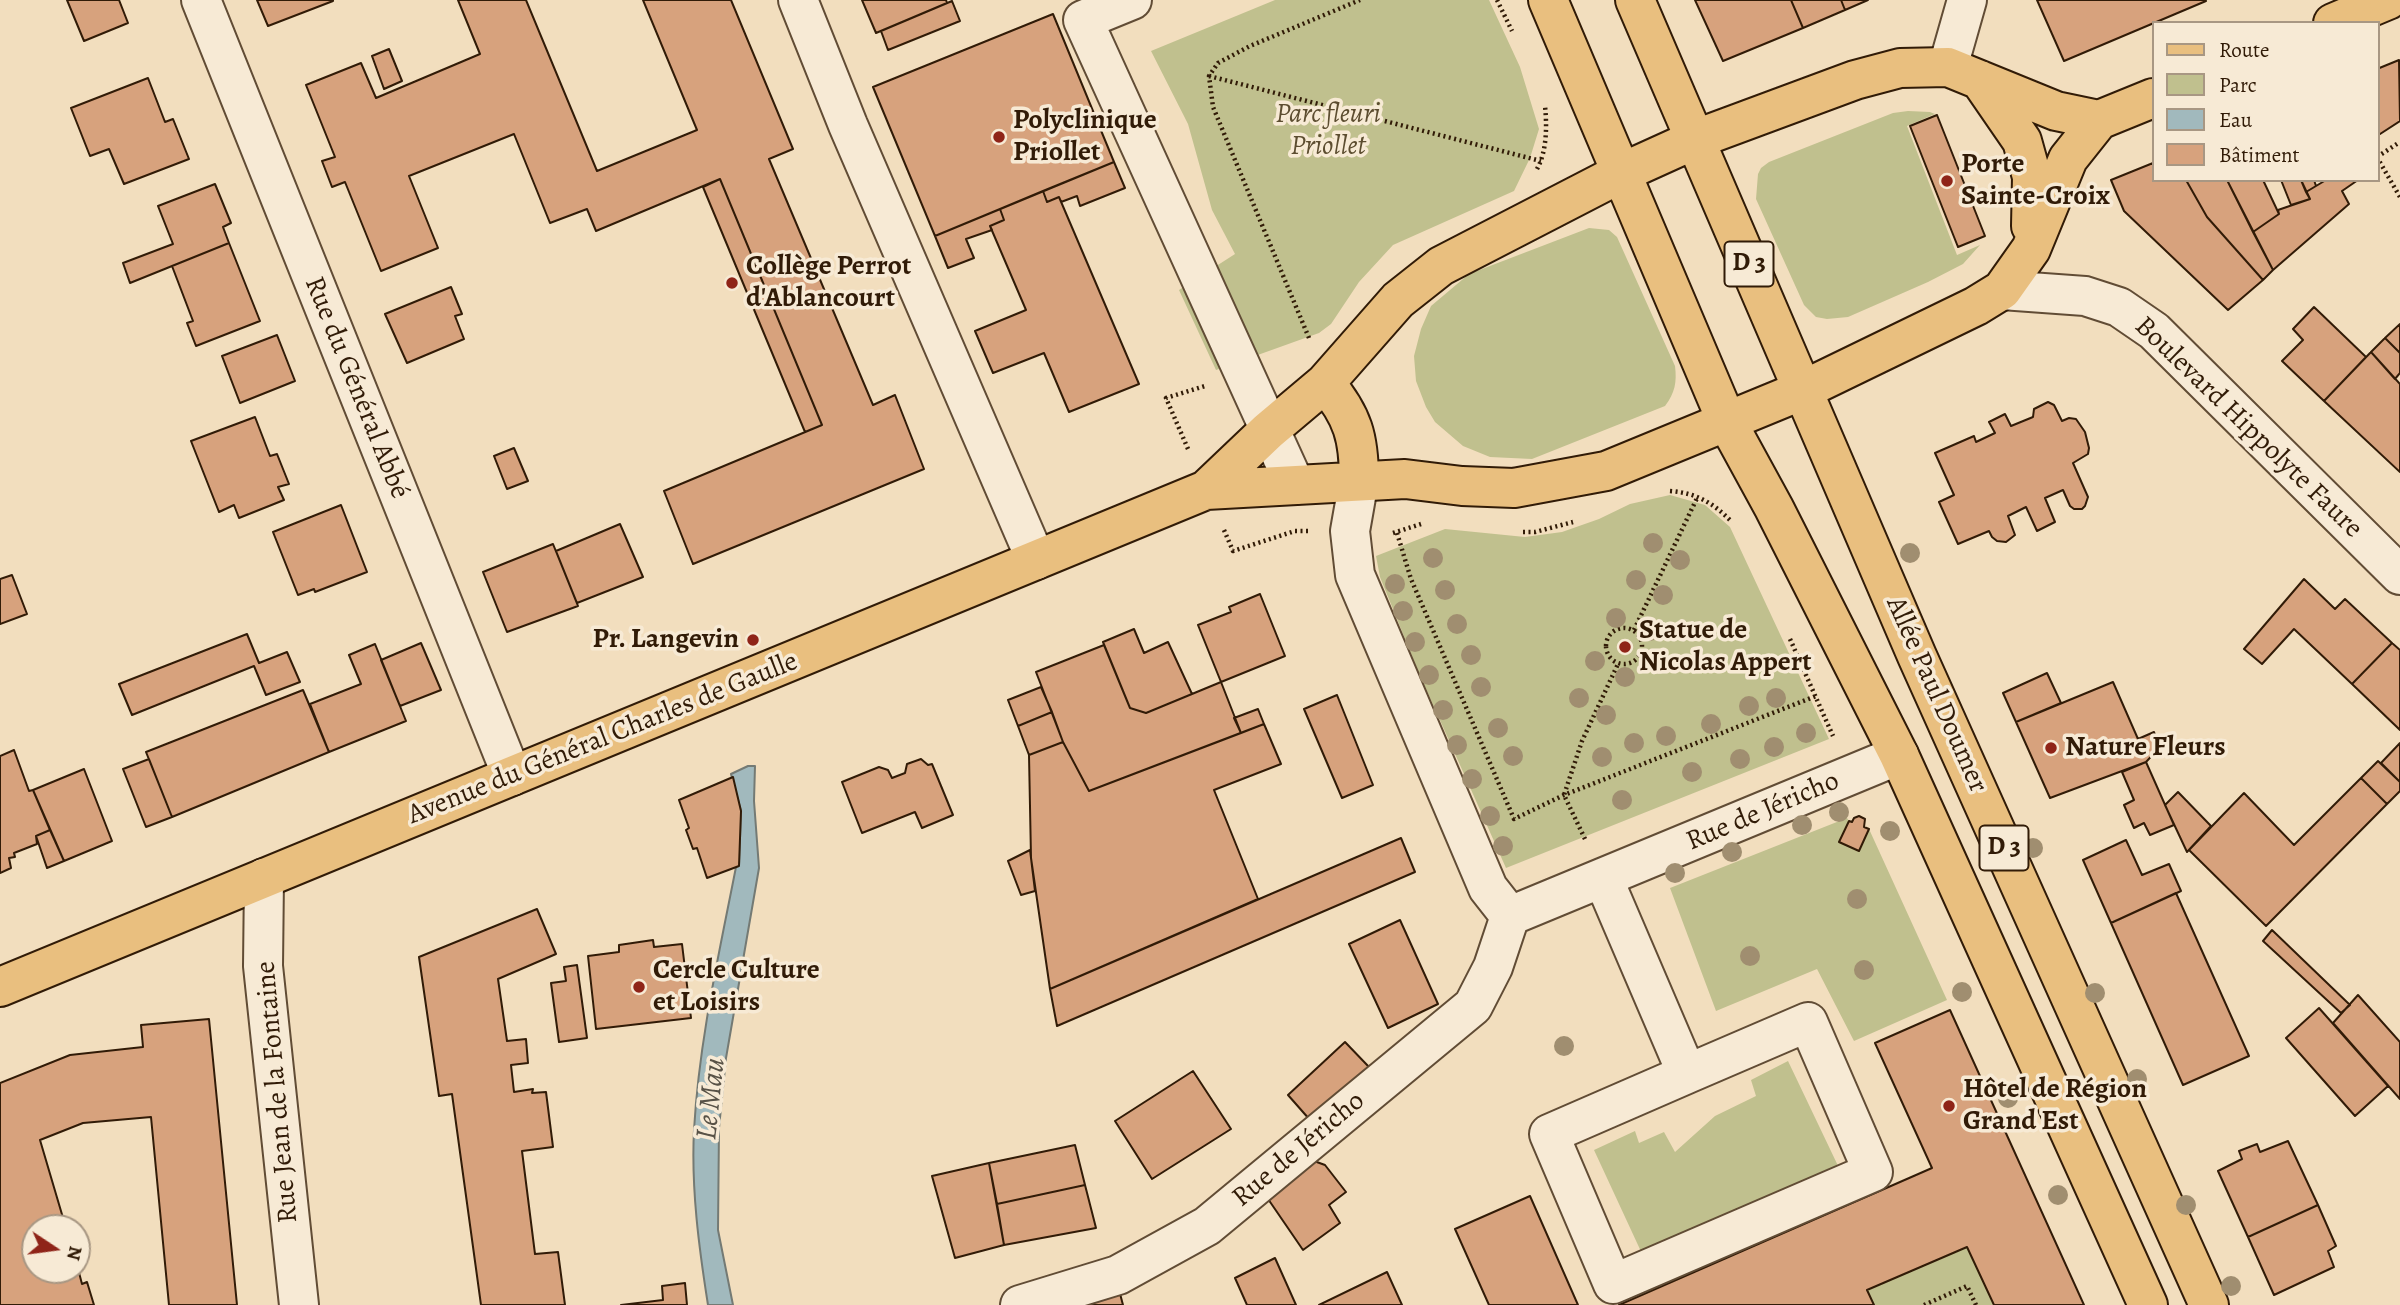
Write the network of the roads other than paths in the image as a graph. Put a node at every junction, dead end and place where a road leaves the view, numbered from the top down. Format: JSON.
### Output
{"nodes":[{"id":1,"x":201,"y":0,"type":"edge"},
{"id":2,"x":798,"y":0,"type":"edge"},
{"id":3,"x":1132,"y":0,"type":"edge"},
{"id":4,"x":1548,"y":0,"type":"edge"},
{"id":5,"x":1635,"y":0,"type":"edge"},
{"id":6,"x":1967,"y":0,"type":"edge"},
{"id":7,"x":2388,"y":0,"type":"edge"},
{"id":8,"x":2338,"y":21,"type":"edge"},
{"id":9,"x":1963,"y":73,"type":"junction"},
{"id":10,"x":2152,"y":98,"type":"edge"},
{"id":11,"x":2099,"y":120,"type":"junction"},
{"id":12,"x":1696,"y":139,"type":"junction"},
{"id":13,"x":1621,"y":173,"type":"junction"},
{"id":14,"x":2031,"y":249,"type":"junction"},
{"id":15,"x":2002,"y":290,"type":"junction"},
{"id":16,"x":1325,"y":383,"type":"junction"},
{"id":17,"x":1803,"y":390,"type":"junction"},
{"id":18,"x":1727,"y":422,"type":"junction"},
{"id":19,"x":1268,"y":430,"type":"junction"},
{"id":20,"x":1360,"y":480,"type":"junction"},
{"id":21,"x":1295,"y":485,"type":"junction"},
{"id":22,"x":1206,"y":490,"type":"junction"},
{"id":23,"x":1036,"y":560,"type":"junction"},
{"id":24,"x":2400,"y":575,"type":"edge"},
{"id":25,"x":1899,"y":755,"type":"junction"},
{"id":26,"x":512,"y":776,"type":"junction"},
{"id":27,"x":264,"y":878,"type":"junction"},
{"id":28,"x":1603,"y":878,"type":"junction"},
{"id":29,"x":1510,"y":916,"type":"junction"},
{"id":30,"x":0,"y":987,"type":"edge"},
{"id":31,"x":1687,"y":1074,"type":"junction"},
{"id":32,"x":299,"y":1305,"type":"edge"},
{"id":33,"x":1020,"y":1305,"type":"edge"},
{"id":34,"x":2148,"y":1305,"type":"edge"},
{"id":35,"x":2209,"y":1305,"type":"edge"}],
"edges":[{"from":1,"to":26,"type":"street","name":"Rue du Général Abbé"},
{"from":2,"to":23,"type":"street"},
{"from":3,"to":19,"type":"street"},
{"from":4,"to":13,"type":"main road","number":"D 3"},
{"from":5,"to":12,"type":"main road","number":"D 3"},
{"from":6,"to":9,"type":"street"},
{"from":7,"to":8,"type":"main road"},
{"from":9,"to":11,"type":"main road"},
{"from":9,"to":12,"type":"main road","name":"Avenue du Général Charles de Gaulle"},
{"from":9,"to":14,"type":"main road"},
{"from":10,"to":11,"type":"main road"},
{"from":11,"to":14,"type":"main road"},
{"from":12,"to":13,"type":"main road","name":"Avenue du Général Charles de Gaulle"},
{"from":12,"to":17,"type":"main road","number":"D 3"},
{"from":13,"to":16,"type":"main road","name":"Avenue du Général Charles de Gaulle"},
{"from":13,"to":18,"type":"main road","number":"D 3"},
{"from":14,"to":15,"type":"main road"},
{"from":15,"to":17,"type":"main road","name":"Avenue du Général Charles de Gaulle"},
{"from":15,"to":24,"type":"street","name":"Boulevard Hippolyte Faure"},
{"from":16,"to":19,"type":"main road","name":"Avenue du Général Charles de Gaulle"},
{"from":16,"to":20,"type":"main road"},
{"from":17,"to":18,"type":"main road","name":"Avenue du Général Charles de Gaulle"},
{"from":17,"to":35,"type":"main road","name":"Allée Paul Doumer","number":"D 3"},
{"from":18,"to":20,"type":"main road","name":"Avenue du Général Charles de Gaulle"},
{"from":18,"to":25,"type":"main road","name":"Allée Paul Doumer","number":"D 3"},
{"from":19,"to":21,"type":"street"},
{"from":19,"to":22,"type":"main road","name":"Avenue du Général Charles de Gaulle"},
{"from":20,"to":21,"type":"main road","name":"Avenue du Général Charles de Gaulle"},
{"from":20,"to":29,"type":"street"},
{"from":21,"to":22,"type":"main road","name":"Avenue du Général Charles de Gaulle"},
{"from":22,"to":23,"type":"main road","name":"Avenue du Général Charles de Gaulle"},
{"from":23,"to":26,"type":"main road","name":"Avenue du Général Charles de Gaulle"},
{"from":25,"to":28,"type":"street","name":"Rue de Jéricho"},
{"from":25,"to":34,"type":"main road","name":"Allée Paul Doumer","number":"D 3"},
{"from":26,"to":27,"type":"main road","name":"Avenue du Général Charles de Gaulle"},
{"from":27,"to":30,"type":"main road","name":"Avenue du Général Charles de Gaulle"},
{"from":27,"to":32,"type":"street","name":"Rue Jean de la Fontaine"},
{"from":28,"to":29,"type":"street","name":"Rue de Jéricho"},
{"from":28,"to":31,"type":"street"},
{"from":29,"to":33,"type":"street","name":"Rue de Jéricho"},
{"from":31,"to":31,"type":"street"}]}
